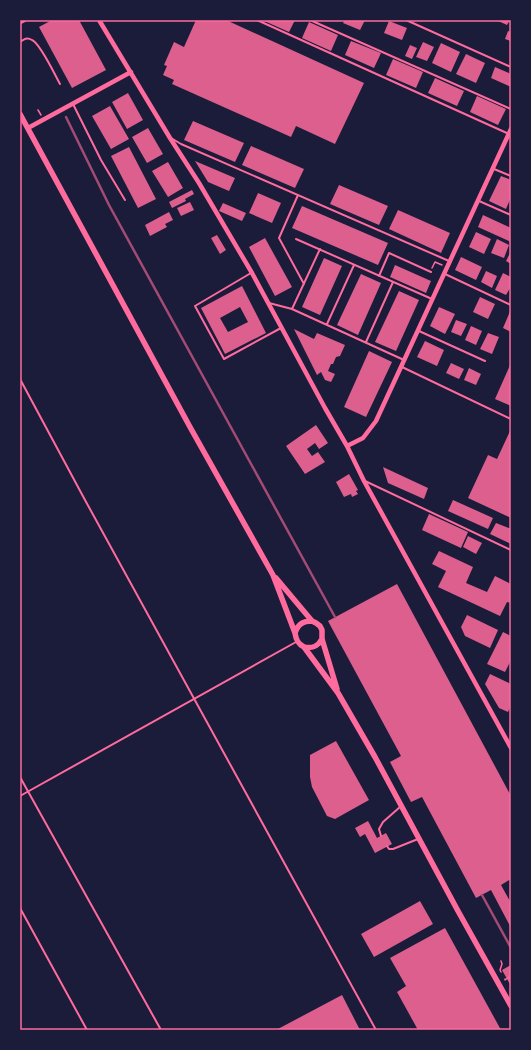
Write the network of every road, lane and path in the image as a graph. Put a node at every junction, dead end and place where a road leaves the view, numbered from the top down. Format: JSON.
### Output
{"nodes":[{"id":1,"x":26,"y":20,"type":"edge"},
{"id":2,"x":99,"y":20,"type":"edge"},
{"id":3,"x":257,"y":20,"type":"edge"},
{"id":4,"x":310,"y":20,"type":"edge"},
{"id":5,"x":406,"y":20,"type":"edge"},
{"id":6,"x":20,"y":24,"type":"edge"},
{"id":7,"x":20,"y":42,"type":"edge"},
{"id":8,"x":511,"y":67,"type":"edge"},
{"id":9,"x":130,"y":72,"type":"junction"},
{"id":10,"x":60,"y":84,"type":"dead end"},
{"id":11,"x":73,"y":104,"type":"junction"},
{"id":12,"x":511,"y":109,"type":"edge"},
{"id":13,"x":20,"y":114,"type":"edge"},
{"id":14,"x":28,"y":128,"type":"junction"},
{"id":15,"x":510,"y":132,"type":"edge"},
{"id":16,"x":170,"y":138,"type":"junction"},
{"id":17,"x":493,"y":168,"type":"junction"},
{"id":18,"x":511,"y":176,"type":"edge"},
{"id":19,"x":298,"y":195,"type":"junction"},
{"id":20,"x":124,"y":200,"type":"dead end"},
{"id":21,"x":478,"y":201,"type":"junction"},
{"id":22,"x":511,"y":215,"type":"edge"},
{"id":23,"x":296,"y":239,"type":"dead end"},
{"id":24,"x":320,"y":249,"type":"junction"},
{"id":25,"x":450,"y":261,"type":"junction"},
{"id":26,"x":354,"y":264,"type":"junction"},
{"id":27,"x":447,"y":267,"type":"junction"},
{"id":28,"x":431,"y":272,"type":"joint"},
{"id":29,"x":252,"y":273,"type":"junction"},
{"id":30,"x":444,"y":273,"type":"junction"},
{"id":31,"x":379,"y":276,"type":"junction"},
{"id":32,"x":393,"y":282,"type":"junction"},
{"id":33,"x":304,"y":284,"type":"junction"},
{"id":34,"x":432,"y":299,"type":"junction"},
{"id":35,"x":268,"y":302,"type":"junction"},
{"id":36,"x":511,"y":305,"type":"edge"},
{"id":37,"x":292,"y":309,"type":"junction"},
{"id":38,"x":327,"y":324,"type":"junction"},
{"id":39,"x":281,"y":328,"type":"junction"},
{"id":40,"x":418,"y":330,"type":"junction"},
{"id":41,"x":366,"y":342,"type":"junction"},
{"id":42,"x":404,"y":360,"type":"junction"},
{"id":43,"x":485,"y":361,"type":"dead end"},
{"id":44,"x":401,"y":367,"type":"junction"},
{"id":45,"x":20,"y":379,"type":"edge"},
{"id":46,"x":511,"y":419,"type":"edge"},
{"id":47,"x":347,"y":446,"type":"junction"},
{"id":48,"x":364,"y":481,"type":"junction"},
{"id":49,"x":511,"y":550,"type":"edge"},
{"id":50,"x":273,"y":575,"type":"junction"},
{"id":51,"x":312,"y":621,"type":"junction"},
{"id":52,"x":295,"y":633,"type":"junction"},
{"id":53,"x":322,"y":638,"type":"junction"},
{"id":54,"x":298,"y":642,"type":"junction"},
{"id":55,"x":304,"y":647,"type":"junction"},
{"id":56,"x":338,"y":693,"type":"junction"},
{"id":57,"x":195,"y":699,"type":"junction"},
{"id":58,"x":511,"y":748,"type":"edge"},
{"id":59,"x":20,"y":777,"type":"edge"},
{"id":60,"x":28,"y":791,"type":"junction"},
{"id":61,"x":20,"y":796,"type":"edge"},
{"id":62,"x":401,"y":807,"type":"junction"},
{"id":63,"x":381,"y":836,"type":"dead end"},
{"id":64,"x":419,"y":839,"type":"junction"},
{"id":65,"x":387,"y":846,"type":"dead end"},
{"id":66,"x":20,"y":908,"type":"edge"},
{"id":67,"x":501,"y":961,"type":"dead end"},
{"id":68,"x":511,"y":977,"type":"edge"},
{"id":69,"x":511,"y":1006,"type":"edge"},
{"id":70,"x":87,"y":1030,"type":"edge"},
{"id":71,"x":160,"y":1030,"type":"edge"},
{"id":72,"x":376,"y":1030,"type":"edge"}],
"edges":[{"from":1,"to":6,"type":"street"},
{"from":2,"to":9,"type":"street"},
{"from":3,"to":15,"type":"lane"},
{"from":4,"to":12,"type":"lane"},
{"from":5,"to":8,"type":"lane"},
{"from":7,"to":10,"type":"lane"},
{"from":9,"to":11,"type":"street"},
{"from":9,"to":16,"type":"street"},
{"from":11,"to":14,"type":"street"},
{"from":11,"to":20,"type":"lane"},
{"from":13,"to":14,"type":"main road"},
{"from":14,"to":50,"type":"main road"},
{"from":15,"to":17,"type":"street"},
{"from":16,"to":19,"type":"lane"},
{"from":16,"to":29,"type":"street"},
{"from":17,"to":18,"type":"lane"},
{"from":17,"to":21,"type":"street"},
{"from":19,"to":25,"type":"lane"},
{"from":19,"to":33,"type":"lane"},
{"from":21,"to":22,"type":"lane"},
{"from":21,"to":25,"type":"street"},
{"from":23,"to":24,"type":"lane"},
{"from":24,"to":26,"type":"lane"},
{"from":24,"to":33,"type":"lane"},
{"from":25,"to":27,"type":"street"},
{"from":26,"to":31,"type":"lane"},
{"from":26,"to":38,"type":"lane"},
{"from":27,"to":28,"type":"path"},
{"from":27,"to":30,"type":"street"},
{"from":28,"to":31,"type":"lane"},
{"from":29,"to":35,"type":"street"},
{"from":29,"to":39,"type":"lane"},
{"from":30,"to":34,"type":"street"},
{"from":30,"to":36,"type":"lane"},
{"from":31,"to":32,"type":"lane"},
{"from":32,"to":34,"type":"lane"},
{"from":32,"to":41,"type":"lane"},
{"from":33,"to":37,"type":"lane"},
{"from":34,"to":40,"type":"street"},
{"from":35,"to":37,"type":"lane"},
{"from":35,"to":39,"type":"street"},
{"from":37,"to":38,"type":"lane"},
{"from":38,"to":41,"type":"lane"},
{"from":39,"to":47,"type":"street"},
{"from":40,"to":42,"type":"street"},
{"from":40,"to":43,"type":"lane"},
{"from":41,"to":42,"type":"lane"},
{"from":42,"to":44,"type":"street"},
{"from":44,"to":46,"type":"lane"},
{"from":44,"to":47,"type":"street"},
{"from":45,"to":57,"type":"lane"},
{"from":47,"to":48,"type":"street"},
{"from":48,"to":49,"type":"lane"},
{"from":48,"to":58,"type":"street"},
{"from":50,"to":51,"type":"main road"},
{"from":50,"to":52,"type":"main road"},
{"from":51,"to":52,"type":"main road"},
{"from":51,"to":53,"type":"main road"},
{"from":52,"to":54,"type":"main road"},
{"from":53,"to":55,"type":"main road"},
{"from":53,"to":56,"type":"main road"},
{"from":54,"to":55,"type":"main road"},
{"from":54,"to":57,"type":"lane"},
{"from":55,"to":56,"type":"main road"},
{"from":56,"to":62,"type":"main road"},
{"from":57,"to":60,"type":"lane"},
{"from":57,"to":72,"type":"lane"},
{"from":59,"to":60,"type":"lane"},
{"from":60,"to":61,"type":"lane"},
{"from":60,"to":71,"type":"lane"},
{"from":62,"to":63,"type":"lane"},
{"from":62,"to":64,"type":"main road"},
{"from":64,"to":65,"type":"lane"},
{"from":64,"to":69,"type":"main road"},
{"from":66,"to":70,"type":"lane"},
{"from":67,"to":68,"type":"path"}]}
